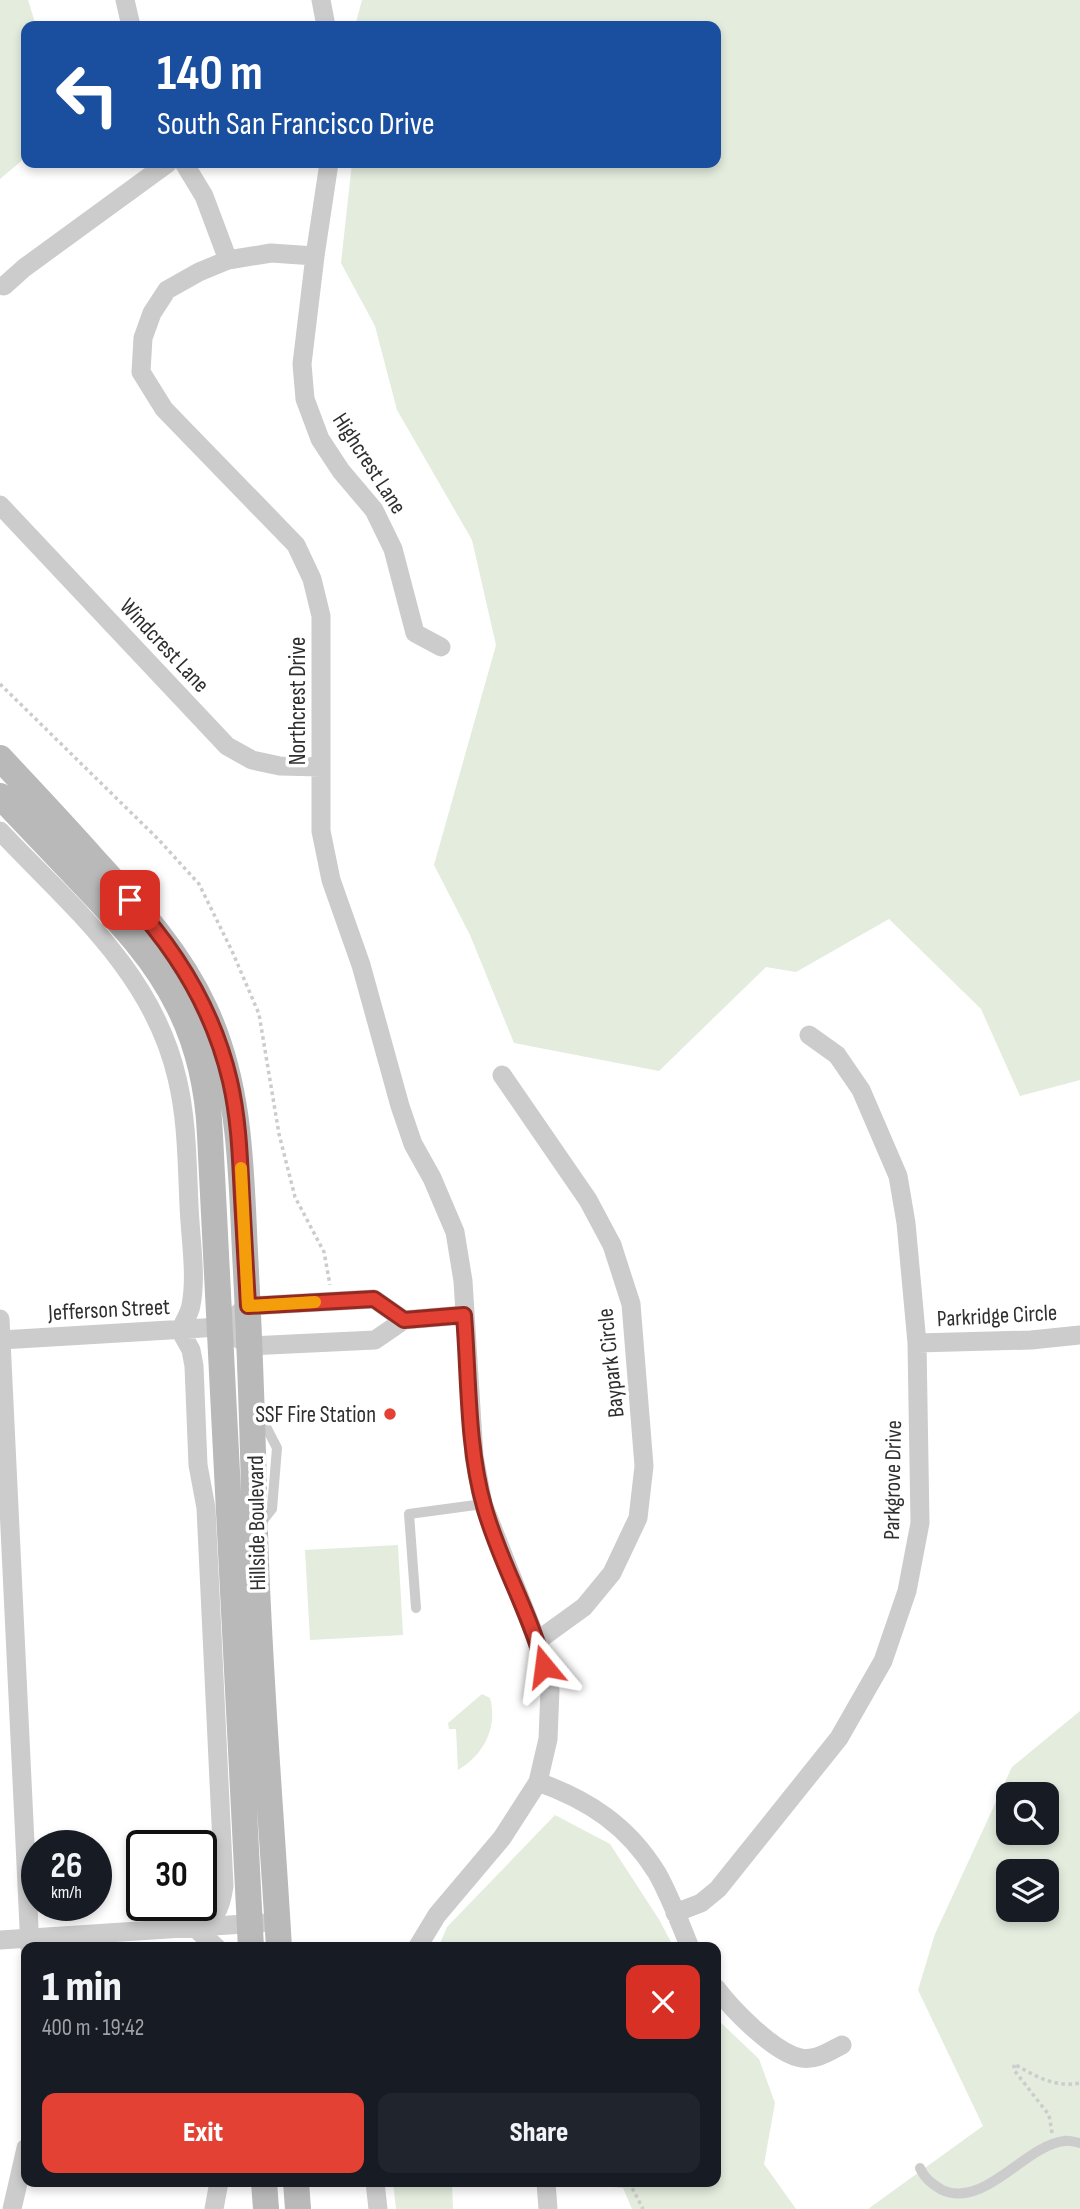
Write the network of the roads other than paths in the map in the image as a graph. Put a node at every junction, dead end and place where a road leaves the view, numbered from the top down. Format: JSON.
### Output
{"nodes":[{"id":1,"x":125,"y":0,"type":"edge"},
{"id":2,"x":321,"y":0,"type":"edge"},
{"id":3,"x":130,"y":21,"type":"edge"},
{"id":4,"x":325,"y":21,"type":"edge"},
{"id":5,"x":162,"y":168,"type":"edge"},
{"id":6,"x":187,"y":168,"type":"edge"},
{"id":7,"x":328,"y":168,"type":"edge"},
{"id":8,"x":315,"y":256,"type":"junction"},
{"id":9,"x":228,"y":260,"type":"junction"},
{"id":10,"x":4,"y":286,"type":"dead end"},
{"id":11,"x":0,"y":506,"type":"edge"},
{"id":12,"x":441,"y":647,"type":"dead end"},
{"id":13,"x":0,"y":758,"type":"edge"},
{"id":14,"x":321,"y":767,"type":"junction"},
{"id":15,"x":0,"y":796,"type":"edge"},
{"id":16,"x":0,"y":831,"type":"edge"},
{"id":17,"x":809,"y":1035,"type":"dead end"},
{"id":18,"x":502,"y":1075,"type":"dead end"},
{"id":19,"x":248,"y":1306,"type":"junction"},
{"id":20,"x":464,"y":1315,"type":"junction"},
{"id":21,"x":0,"y":1319,"type":"edge"},
{"id":22,"x":404,"y":1320,"type":"junction"},
{"id":23,"x":220,"y":1327,"type":"junction"},
{"id":24,"x":180,"y":1329,"type":"junction"},
{"id":25,"x":1080,"y":1335,"type":"edge"},
{"id":26,"x":1,"y":1340,"type":"edge"},
{"id":27,"x":917,"y":1343,"type":"junction"},
{"id":28,"x":250,"y":1346,"type":"junction"},
{"id":29,"x":483,"y":1504,"type":"junction"},
{"id":30,"x":416,"y":1608,"type":"dead end"},
{"id":31,"x":537,"y":1641,"type":"junction"},
{"id":32,"x":538,"y":1782,"type":"junction"},
{"id":33,"x":675,"y":1913,"type":"junction"},
{"id":34,"x":194,"y":1927,"type":"junction"},
{"id":35,"x":278,"y":1935,"type":"edge"},
{"id":36,"x":250,"y":1936,"type":"edge"},
{"id":37,"x":0,"y":1940,"type":"edge"},
{"id":38,"x":21,"y":1942,"type":"edge"},
{"id":39,"x":30,"y":1942,"type":"edge"},
{"id":40,"x":40,"y":1942,"type":"edge"},
{"id":41,"x":210,"y":1942,"type":"edge"},
{"id":42,"x":421,"y":1942,"type":"edge"},
{"id":43,"x":687,"y":1942,"type":"edge"},
{"id":44,"x":721,"y":1994,"type":"edge"},
{"id":45,"x":842,"y":2045,"type":"dead end"},
{"id":46,"x":1080,"y":2143,"type":"edge"},
{"id":47,"x":920,"y":2168,"type":"dead end"},
{"id":48,"x":21,"y":2170,"type":"edge"},
{"id":49,"x":218,"y":2187,"type":"edge"},
{"id":50,"x":264,"y":2187,"type":"edge"},
{"id":51,"x":296,"y":2187,"type":"edge"},
{"id":52,"x":375,"y":2187,"type":"edge"},
{"id":53,"x":546,"y":2187,"type":"edge"},
{"id":54,"x":12,"y":2209,"type":"edge"},
{"id":55,"x":214,"y":2209,"type":"edge"},
{"id":56,"x":266,"y":2209,"type":"edge"},
{"id":57,"x":298,"y":2209,"type":"edge"},
{"id":58,"x":378,"y":2209,"type":"edge"},
{"id":59,"x":548,"y":2209,"type":"edge"}],
"edges":[{"from":1,"to":3,"type":"street"},
{"from":2,"to":4,"type":"street"},
{"from":5,"to":10,"type":"street"},
{"from":6,"to":9,"type":"street"},
{"from":7,"to":8,"type":"street","name":"Highcrest Lane"},
{"from":8,"to":9,"type":"street","name":"Northcrest Drive"},
{"from":8,"to":12,"type":"street","name":"Highcrest Lane"},
{"from":9,"to":14,"type":"street","name":"Northcrest Drive"},
{"from":11,"to":14,"type":"street","name":"Windcrest Lane"},
{"from":13,"to":19,"type":"main road","name":"Hillside Boulevard"},
{"from":14,"to":20,"type":"street","name":"Northcrest Drive"},
{"from":15,"to":23,"type":"main road","name":"Hillside Boulevard"},
{"from":16,"to":24,"type":"street"},
{"from":17,"to":27,"type":"street","name":"Parkgrove Drive"},
{"from":18,"to":31,"type":"street","name":"Baypark Circle"},
{"from":19,"to":22,"type":"street"},
{"from":19,"to":23,"type":"street"},
{"from":19,"to":28,"type":"main road","name":"Hillside Boulevard"},
{"from":20,"to":22,"type":"street"},
{"from":20,"to":29,"type":"street","name":"Northcrest Drive"},
{"from":21,"to":26,"type":"street"},
{"from":22,"to":28,"type":"street"},
{"from":23,"to":24,"type":"street","name":"Jefferson Street"},
{"from":23,"to":28,"type":"street"},
{"from":23,"to":36,"type":"main road","name":"Hillside Boulevard"},
{"from":24,"to":26,"type":"street","name":"Jefferson Street"},
{"from":24,"to":34,"type":"street","name":"Hillside Boulevard"},
{"from":25,"to":27,"type":"street","name":"Parkridge Circle"},
{"from":26,"to":39,"type":"street"},
{"from":27,"to":33,"type":"street","name":"Parkgrove Drive"},
{"from":28,"to":35,"type":"main road","name":"Hillside Boulevard"},
{"from":29,"to":30,"type":"lane"},
{"from":29,"to":31,"type":"street","name":"Northcrest Drive"},
{"from":31,"to":32,"type":"street","name":"Northcrest Drive"},
{"from":32,"to":33,"type":"street"},
{"from":32,"to":42,"type":"street","name":"Northcrest Drive"},
{"from":33,"to":43,"type":"street"},
{"from":34,"to":36,"type":"street"},
{"from":34,"to":40,"type":"street"},
{"from":34,"to":41,"type":"street"},
{"from":35,"to":36,"type":"street"},
{"from":37,"to":38,"type":"street"},
{"from":44,"to":45,"type":"street"},
{"from":46,"to":47,"type":"lane"},
{"from":48,"to":54,"type":"street"},
{"from":49,"to":55,"type":"street"},
{"from":50,"to":56,"type":"main road"},
{"from":51,"to":57,"type":"main road"},
{"from":52,"to":58,"type":"street"},
{"from":53,"to":59,"type":"street"}]}
